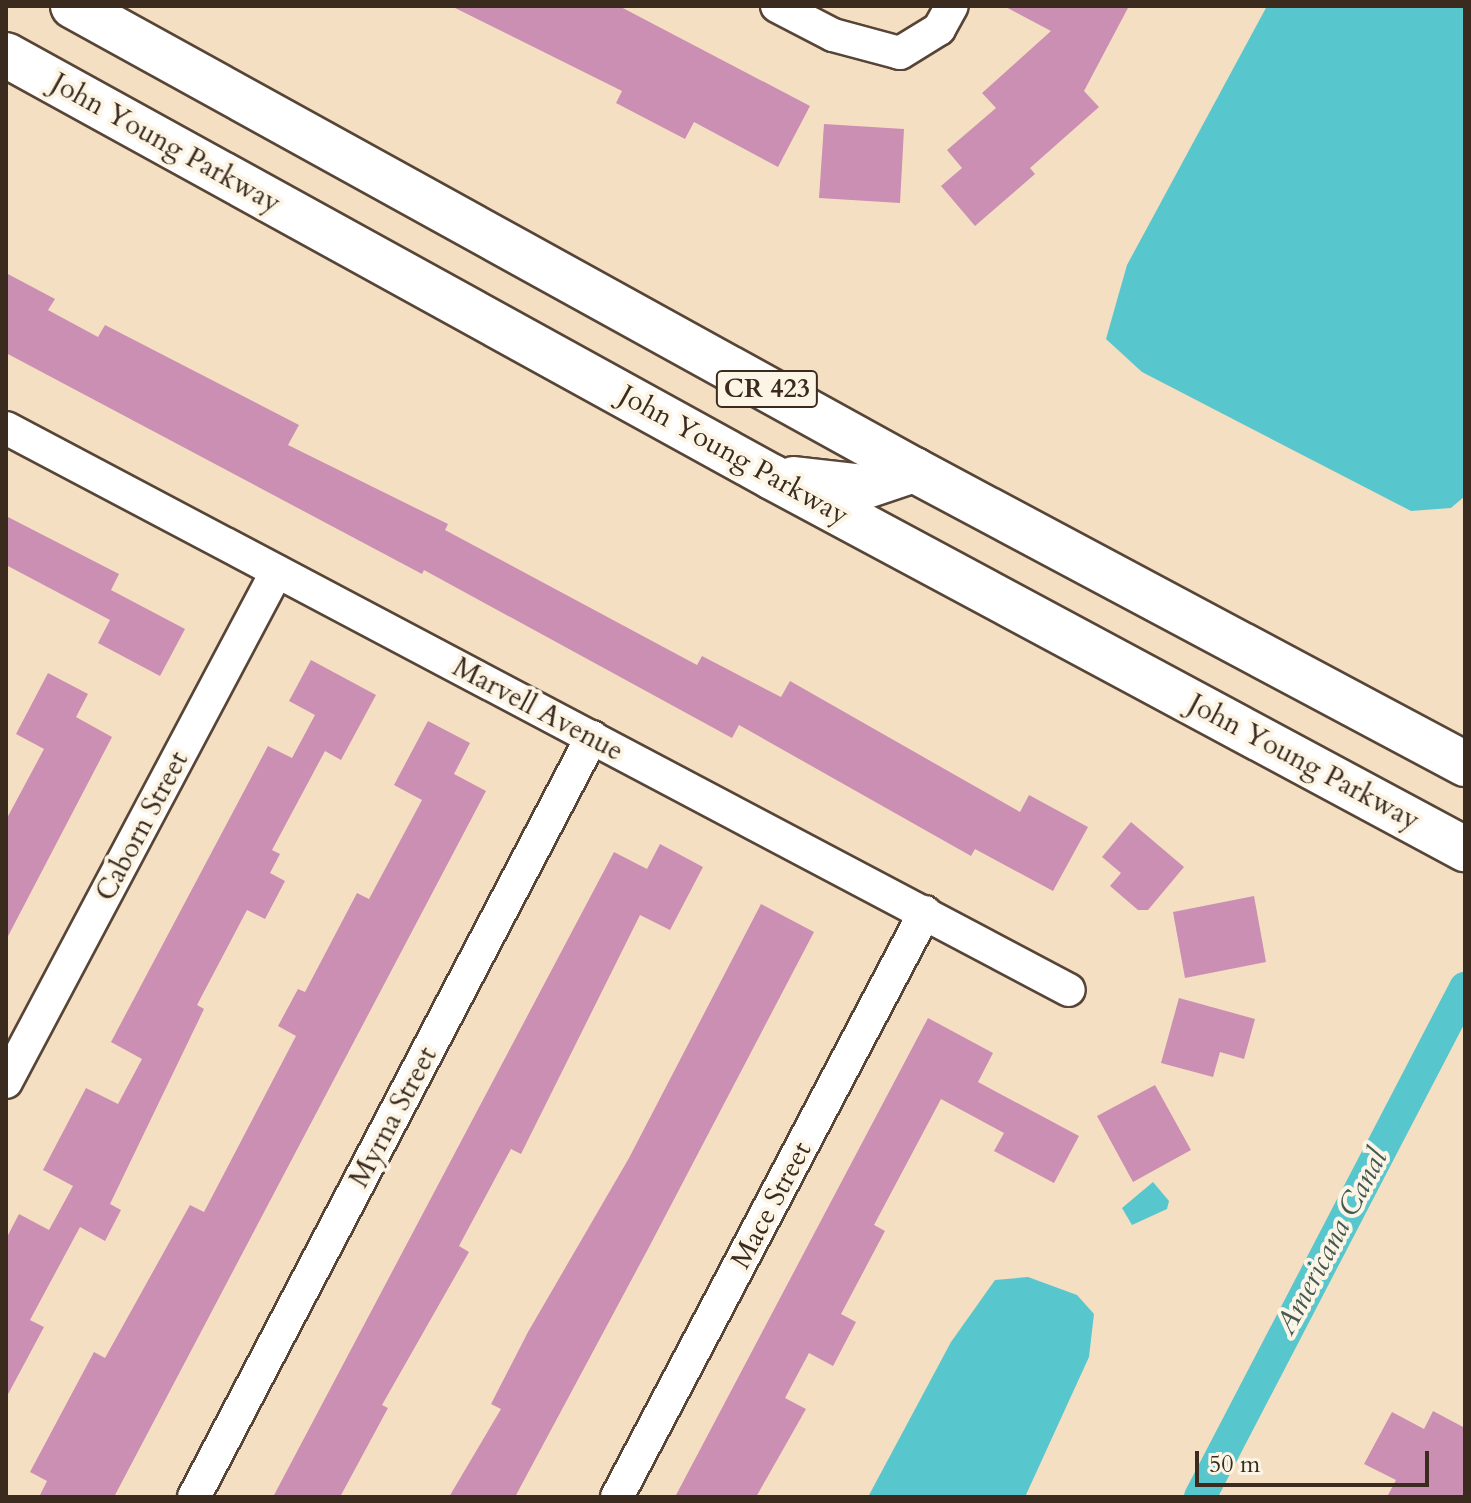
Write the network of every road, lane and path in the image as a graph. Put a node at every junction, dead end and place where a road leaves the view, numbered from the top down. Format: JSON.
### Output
{"nodes":[{"id":1,"x":73,"y":6,"type":"edge"},
{"id":2,"x":777,"y":6,"type":"edge"},
{"id":3,"x":952,"y":6,"type":"edge"},
{"id":4,"x":6,"y":55,"type":"edge"},
{"id":5,"x":6,"y":428,"type":"edge"},
{"id":6,"x":914,"y":470,"type":"junction"},
{"id":7,"x":772,"y":477,"type":"junction"},
{"id":8,"x":277,"y":571,"type":"junction"},
{"id":9,"x":592,"y":737,"type":"junction"},
{"id":10,"x":1465,"y":764,"type":"edge"},
{"id":11,"x":1465,"y":849,"type":"edge"},
{"id":12,"x":925,"y":912,"type":"junction"},
{"id":13,"x":1069,"y":990,"type":"dead end"},
{"id":14,"x":6,"y":1082,"type":"edge"},
{"id":15,"x":194,"y":1497,"type":"edge"},
{"id":16,"x":617,"y":1497,"type":"edge"}],
"edges":[{"from":1,"to":6,"type":"highway","number":"CR 423"},
{"from":2,"to":3,"type":"street"},
{"from":4,"to":7,"type":"highway","name":"John Young Parkway","number":"CR 423"},
{"from":5,"to":8,"type":"street","name":"Marvell Avenue"},
{"from":6,"to":7,"type":"highway"},
{"from":6,"to":10,"type":"highway","number":"CR 423"},
{"from":7,"to":11,"type":"highway","name":"John Young Parkway","number":"CR 423"},
{"from":8,"to":9,"type":"street","name":"Marvell Avenue"},
{"from":8,"to":14,"type":"street","name":"Caborn Street"},
{"from":9,"to":12,"type":"street","name":"Marvell Avenue"},
{"from":9,"to":15,"type":"street","name":"Myrna Street"},
{"from":12,"to":13,"type":"street","name":"Marvell Avenue"},
{"from":12,"to":16,"type":"street","name":"Mace Street"}]}
